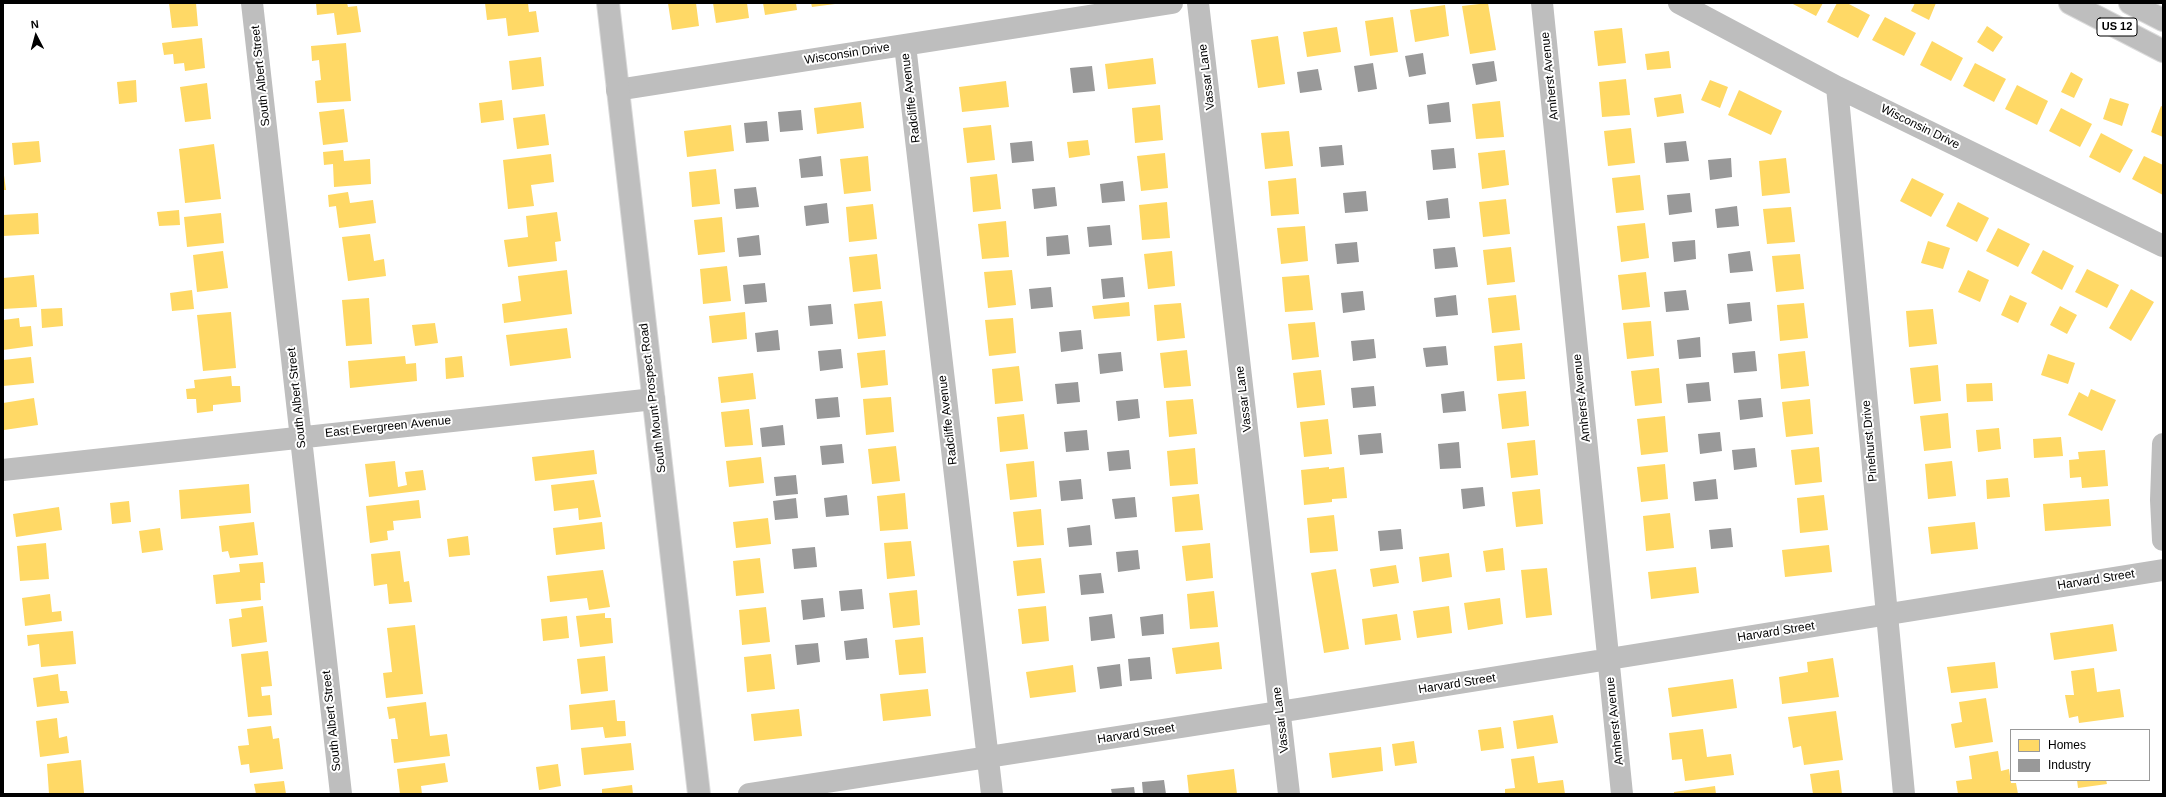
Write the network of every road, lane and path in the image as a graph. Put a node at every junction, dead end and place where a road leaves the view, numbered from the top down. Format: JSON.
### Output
{"nodes":[{"id":1,"x":252,"y":3,"type":"edge"},
{"id":2,"x":608,"y":3,"type":"edge"},
{"id":3,"x":1172,"y":3,"type":"edge"},
{"id":4,"x":1198,"y":3,"type":"edge"},
{"id":5,"x":1542,"y":3,"type":"edge"},
{"id":6,"x":1679,"y":3,"type":"edge"},
{"id":7,"x":2070,"y":3,"type":"edge"},
{"id":8,"x":2130,"y":3,"type":"edge"},
{"id":9,"x":2163,"y":20,"type":"edge"},
{"id":10,"x":905,"y":45,"type":"junction"},
{"id":11,"x":2163,"y":51,"type":"edge"},
{"id":12,"x":1837,"y":87,"type":"junction"},
{"id":13,"x":617,"y":90,"type":"junction"},
{"id":14,"x":2163,"y":246,"type":"edge"},
{"id":15,"x":654,"y":399,"type":"junction"},
{"id":16,"x":301,"y":437,"type":"junction"},
{"id":17,"x":2163,"y":444,"type":"edge"},
{"id":18,"x":3,"y":470,"type":"edge"},
{"id":19,"x":2163,"y":540,"type":"edge"},
{"id":20,"x":2163,"y":570,"type":"edge"},
{"id":21,"x":1886,"y":614,"type":"junction"},
{"id":22,"x":1609,"y":660,"type":"junction"},
{"id":23,"x":1280,"y":712,"type":"junction"},
{"id":24,"x":988,"y":756,"type":"junction"},
{"id":25,"x":341,"y":794,"type":"edge"},
{"id":26,"x":699,"y":794,"type":"edge"},
{"id":27,"x":749,"y":794,"type":"edge"},
{"id":28,"x":992,"y":794,"type":"edge"},
{"id":29,"x":1289,"y":794,"type":"edge"},
{"id":30,"x":1622,"y":794,"type":"edge"},
{"id":31,"x":1904,"y":794,"type":"edge"}],
"edges":[{"from":1,"to":16,"type":"street","name":"South Albert Street"},
{"from":2,"to":13,"type":"street","name":"South Mount Prospect Road"},
{"from":3,"to":10,"type":"street","name":"Wisconsin Drive"},
{"from":4,"to":23,"type":"street","name":"Vassar Lane"},
{"from":5,"to":22,"type":"street","name":"Amherst Avenue"},
{"from":6,"to":12,"type":"street","name":"Wisconsin Drive"},
{"from":7,"to":11,"type":"street","number":"US 12"},
{"from":8,"to":9,"type":"street","number":"US 12"},
{"from":10,"to":13,"type":"street","name":"Wisconsin Drive"},
{"from":10,"to":24,"type":"street","name":"Radcliffe Avenue"},
{"from":12,"to":14,"type":"street","name":"Wisconsin Drive"},
{"from":12,"to":21,"type":"street","name":"Pinehurst Drive"},
{"from":13,"to":15,"type":"street","name":"South Mount Prospect Road"},
{"from":15,"to":16,"type":"street","name":"East Evergreen Avenue"},
{"from":15,"to":26,"type":"street","name":"South Mount Prospect Road"},
{"from":16,"to":18,"type":"street","name":"East Evergreen Avenue"},
{"from":16,"to":25,"type":"street","name":"South Albert Street"},
{"from":17,"to":19,"type":"street"},
{"from":20,"to":21,"type":"street","name":"Harvard Street"},
{"from":21,"to":22,"type":"street","name":"Harvard Street"},
{"from":21,"to":31,"type":"street","name":"Pinehurst Drive"},
{"from":22,"to":23,"type":"street","name":"Harvard Street"},
{"from":22,"to":30,"type":"street","name":"Amherst Avenue"},
{"from":23,"to":24,"type":"street","name":"Harvard Street"},
{"from":23,"to":29,"type":"street","name":"Vassar Lane"},
{"from":24,"to":27,"type":"street","name":"Harvard Street"},
{"from":24,"to":28,"type":"street","name":"Radcliffe Avenue"}]}
